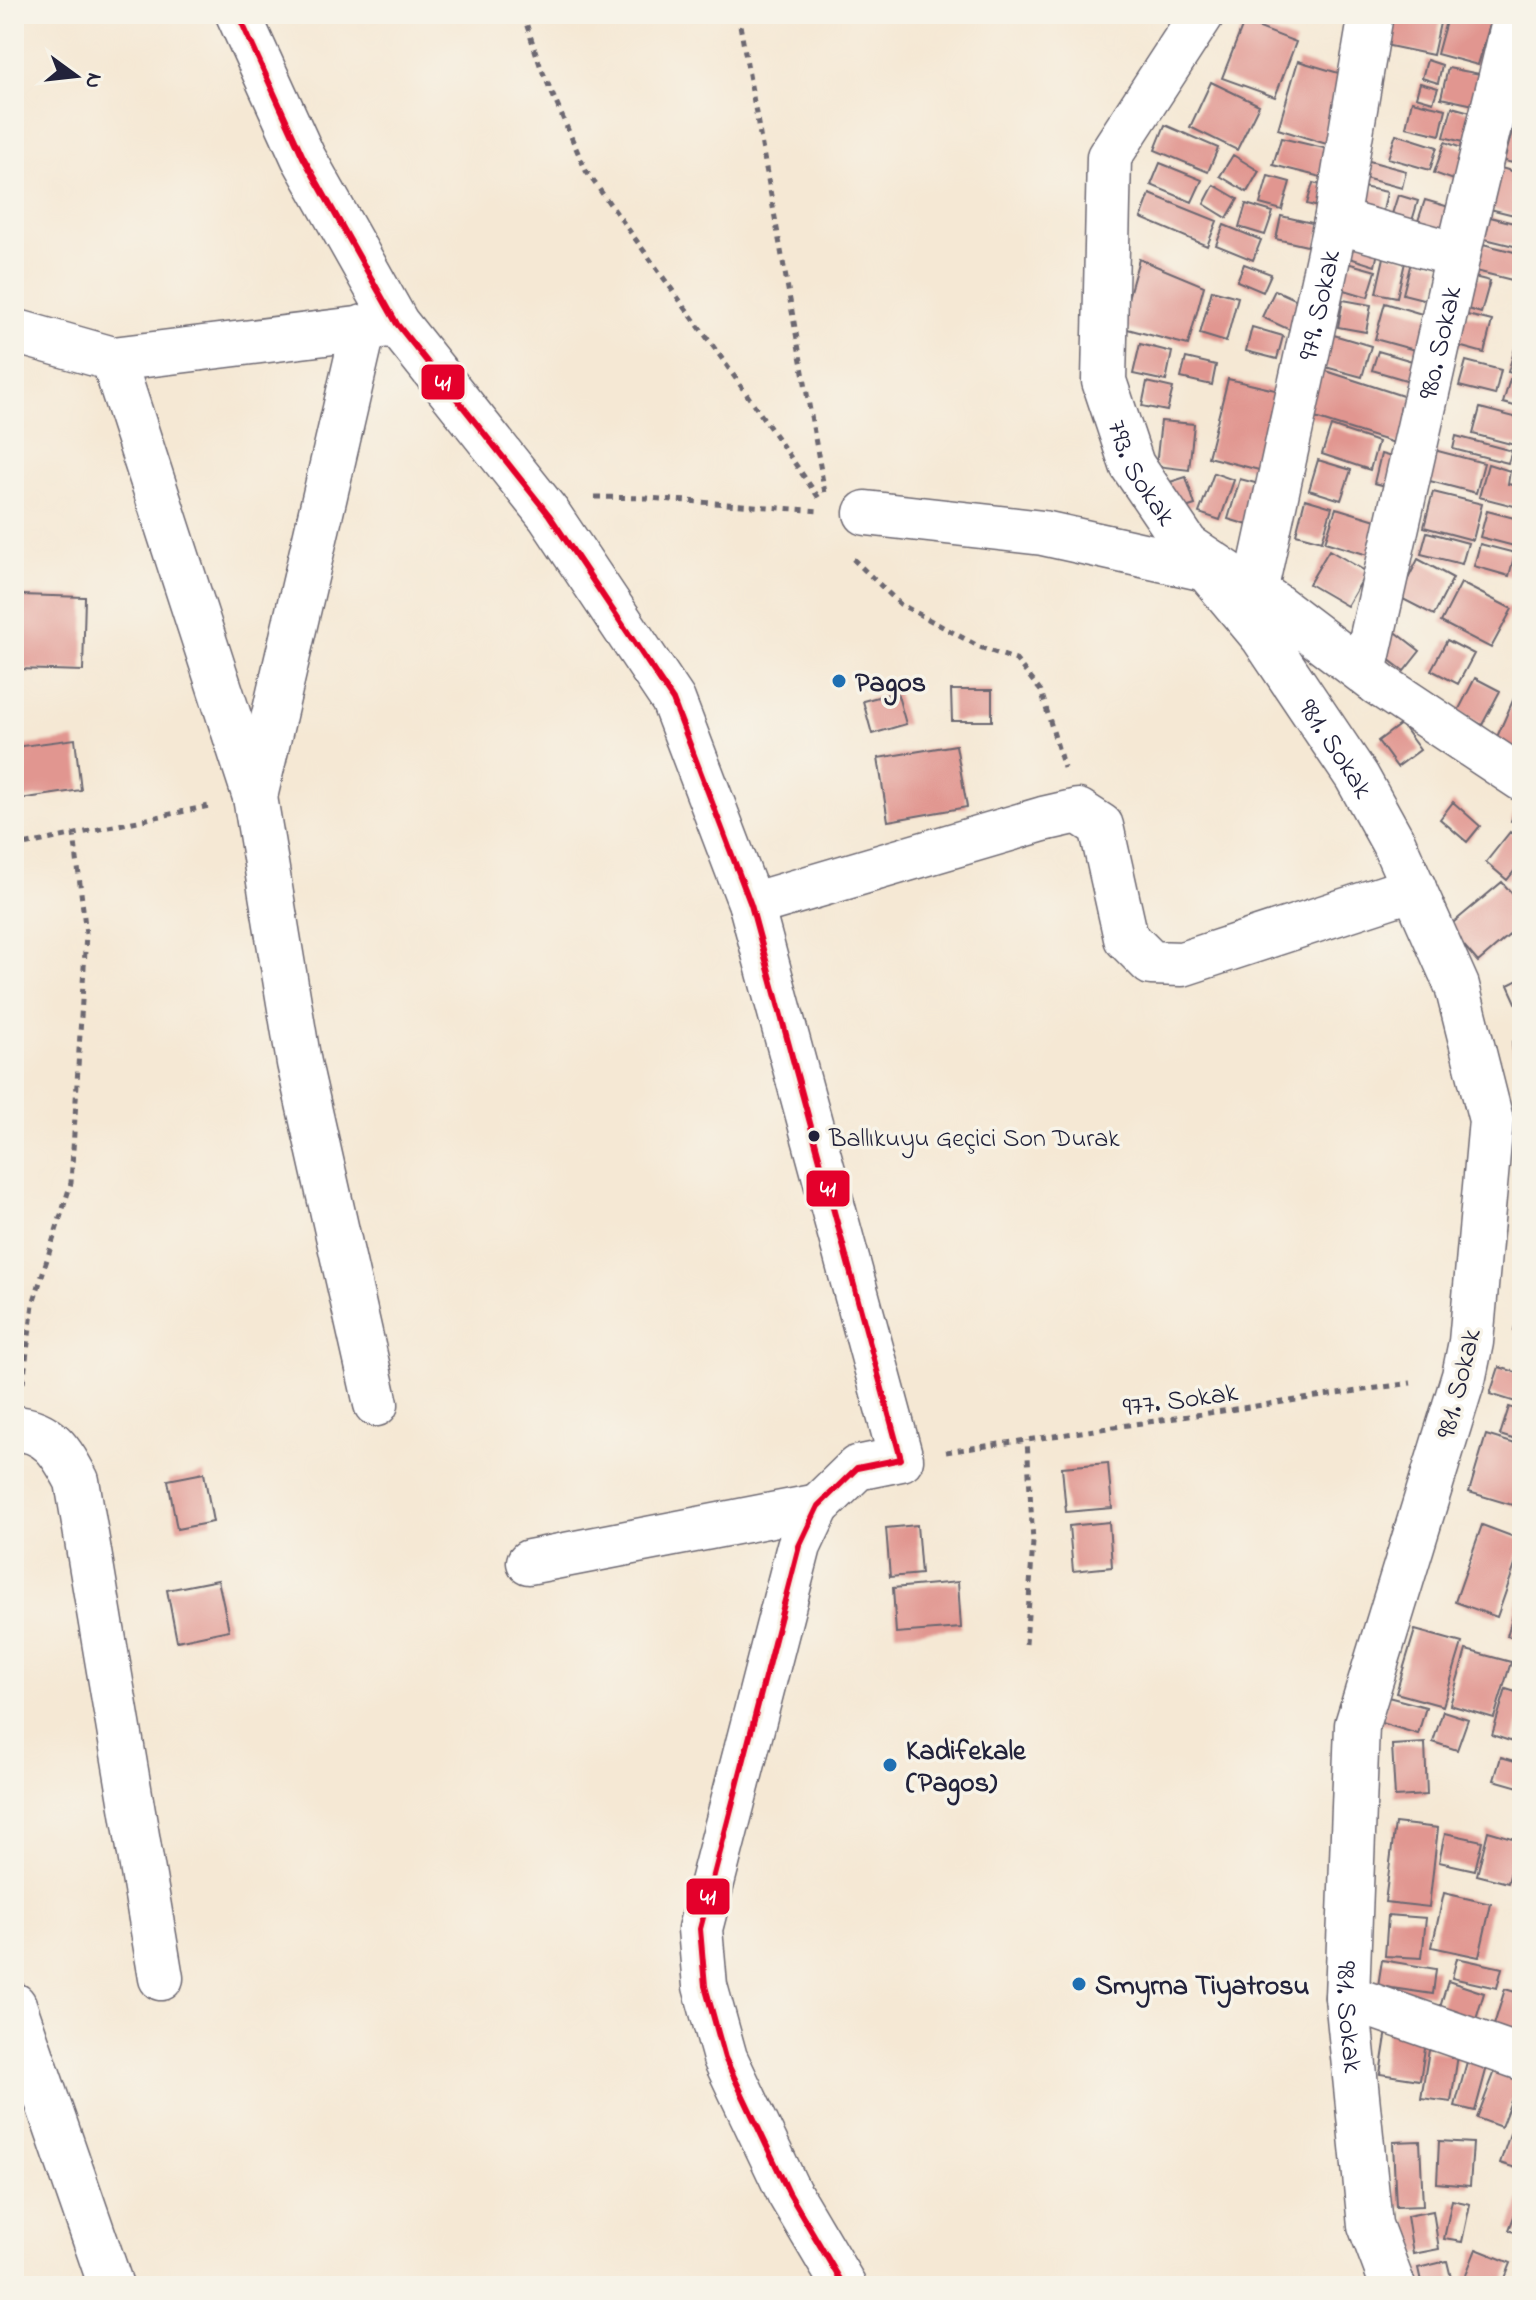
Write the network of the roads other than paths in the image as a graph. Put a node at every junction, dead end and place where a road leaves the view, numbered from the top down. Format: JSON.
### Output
{"nodes":[{"id":1,"x":238,"y":14,"type":"edge"},
{"id":2,"x":1202,"y":14,"type":"edge"},
{"id":3,"x":1371,"y":14,"type":"edge"},
{"id":4,"x":1516,"y":14,"type":"edge"},
{"id":5,"x":1336,"y":221,"type":"junction"},
{"id":6,"x":1458,"y":255,"type":"junction"},
{"id":7,"x":381,"y":326,"type":"junction"},
{"id":8,"x":14,"y":331,"type":"edge"},
{"id":9,"x":113,"y":359,"type":"junction"},
{"id":10,"x":847,"y":524,"type":"road end"},
{"id":11,"x":1196,"y":558,"type":"junction"},
{"id":12,"x":1255,"y":592,"type":"junction"},
{"id":13,"x":1364,"y":672,"type":"junction"},
{"id":14,"x":1522,"y":779,"type":"edge"},
{"id":15,"x":255,"y":797,"type":"junction"},
{"id":16,"x":1414,"y":888,"type":"junction"},
{"id":17,"x":751,"y":905,"type":"junction"},
{"id":18,"x":376,"y":1404,"type":"dead end"},
{"id":19,"x":15,"y":1427,"type":"edge"},
{"id":20,"x":818,"y":1506,"type":"junction"},
{"id":21,"x":529,"y":1562,"type":"dead end"},
{"id":22,"x":161,"y":1978,"type":"dead end"},
{"id":23,"x":1347,"y":1997,"type":"junction"},
{"id":24,"x":14,"y":2005,"type":"edge"},
{"id":25,"x":1522,"y":2058,"type":"edge"},
{"id":26,"x":111,"y":2286,"type":"edge"},
{"id":27,"x":844,"y":2286,"type":"edge"},
{"id":28,"x":1393,"y":2286,"type":"edge"}],
"edges":[{"from":1,"to":7,"type":"street"},
{"from":2,"to":11,"type":"street","name":"793. Sokak"},
{"from":3,"to":5,"type":"street","name":"979. Sokak"},
{"from":4,"to":6,"type":"street","name":"980. Sokak"},
{"from":5,"to":6,"type":"street"},
{"from":5,"to":12,"type":"street","name":"979. Sokak"},
{"from":6,"to":13,"type":"street","name":"980. Sokak"},
{"from":7,"to":9,"type":"street"},
{"from":7,"to":15,"type":"street"},
{"from":7,"to":17,"type":"street"},
{"from":8,"to":9,"type":"street"},
{"from":9,"to":15,"type":"street"},
{"from":10,"to":11,"type":"street"},
{"from":11,"to":12,"type":"street","name":"793. Sokak"},
{"from":11,"to":16,"type":"street","name":"981. Sokak"},
{"from":12,"to":13,"type":"street","name":"793. Sokak"},
{"from":13,"to":14,"type":"street","name":"793. Sokak"},
{"from":15,"to":18,"type":"street"},
{"from":16,"to":17,"type":"street"},
{"from":16,"to":23,"type":"street","name":"981. Sokak"},
{"from":17,"to":20,"type":"street"},
{"from":19,"to":22,"type":"street"},
{"from":20,"to":21,"type":"street"},
{"from":20,"to":27,"type":"street"},
{"from":23,"to":25,"type":"street"},
{"from":23,"to":28,"type":"street","name":"981. Sokak"},
{"from":24,"to":26,"type":"street"}]}
